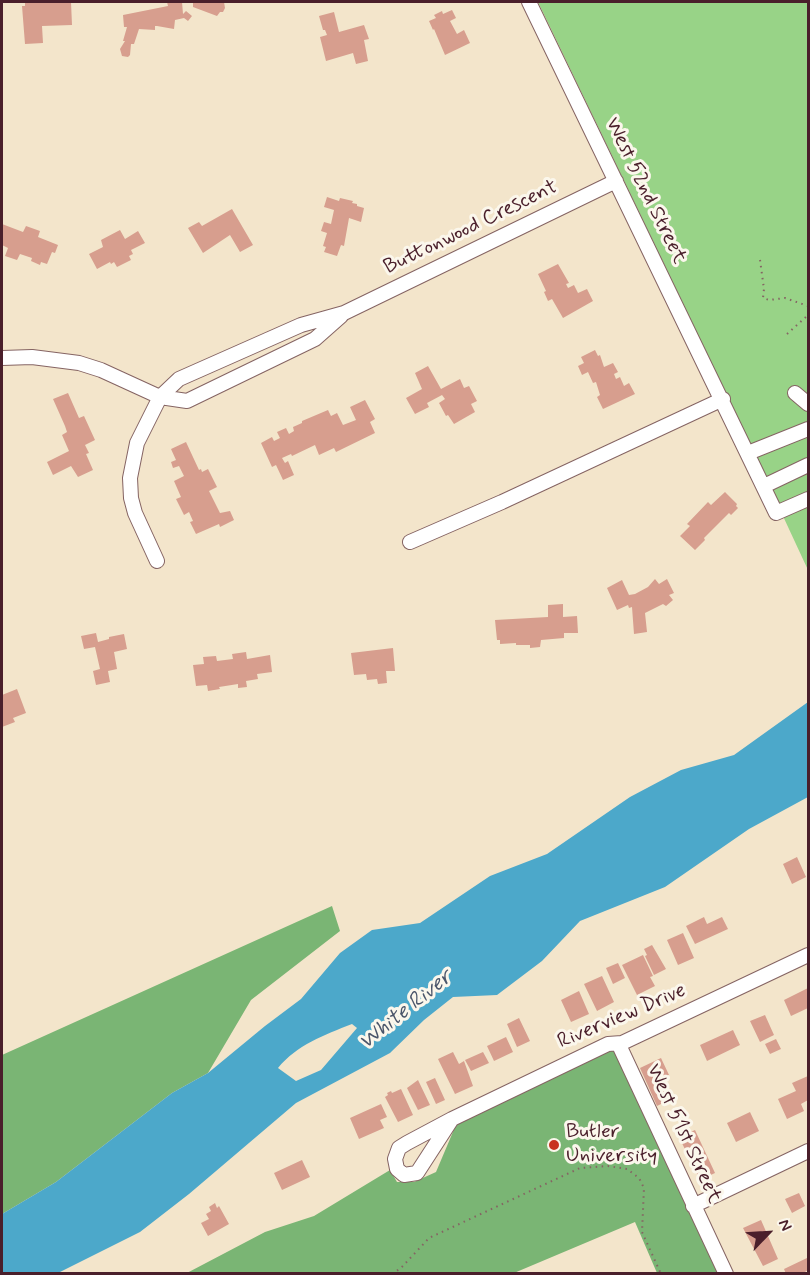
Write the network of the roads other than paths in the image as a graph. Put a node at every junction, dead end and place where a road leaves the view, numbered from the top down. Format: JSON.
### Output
{"nodes":[{"id":1,"x":529,"y":2,"type":"edge"},
{"id":2,"x":616,"y":181,"type":"junction"},
{"id":3,"x":344,"y":313,"type":"junction"},
{"id":4,"x":2,"y":358,"type":"edge"},
{"id":5,"x":795,"y":393,"type":"dead end"},
{"id":6,"x":160,"y":397,"type":"junction"},
{"id":7,"x":723,"y":399,"type":"junction"},
{"id":8,"x":808,"y":404,"type":"edge"},
{"id":9,"x":808,"y":429,"type":"edge"},
{"id":10,"x":748,"y":453,"type":"junction"},
{"id":11,"x":808,"y":465,"type":"edge"},
{"id":12,"x":764,"y":486,"type":"junction"},
{"id":13,"x":808,"y":499,"type":"edge"},
{"id":14,"x":410,"y":542,"type":"dead end"},
{"id":15,"x":158,"y":561,"type":"dead end"},
{"id":16,"x":808,"y":955,"type":"edge"},
{"id":17,"x":619,"y":1045,"type":"junction"},
{"id":18,"x":452,"y":1119,"type":"junction"},
{"id":19,"x":808,"y":1151,"type":"edge"},
{"id":20,"x":693,"y":1206,"type":"junction"},
{"id":21,"x":726,"y":1274,"type":"edge"}],
"edges":[{"from":1,"to":2,"type":"street","name":"West 52nd Street"},
{"from":2,"to":3,"type":"street","name":"Buttonwood Crescent"},
{"from":2,"to":7,"type":"street","name":"West 52nd Street"},
{"from":3,"to":6,"type":"street"},
{"from":3,"to":6,"type":"street"},
{"from":4,"to":6,"type":"street"},
{"from":5,"to":8,"type":"street"},
{"from":6,"to":15,"type":"street"},
{"from":7,"to":10,"type":"street","name":"West 52nd Street"},
{"from":7,"to":14,"type":"street"},
{"from":9,"to":10,"type":"street"},
{"from":10,"to":12,"type":"street","name":"West 52nd Street"},
{"from":11,"to":12,"type":"street"},
{"from":12,"to":13,"type":"street","name":"West 52nd Street"},
{"from":16,"to":17,"type":"street","name":"Riverview Drive"},
{"from":17,"to":18,"type":"street","name":"Riverview Drive"},
{"from":17,"to":20,"type":"street","name":"West 51st Street"},
{"from":18,"to":18,"type":"street","name":"Riverview Drive"},
{"from":19,"to":20,"type":"street"},
{"from":20,"to":21,"type":"street","name":"West 51st Street"}]}
